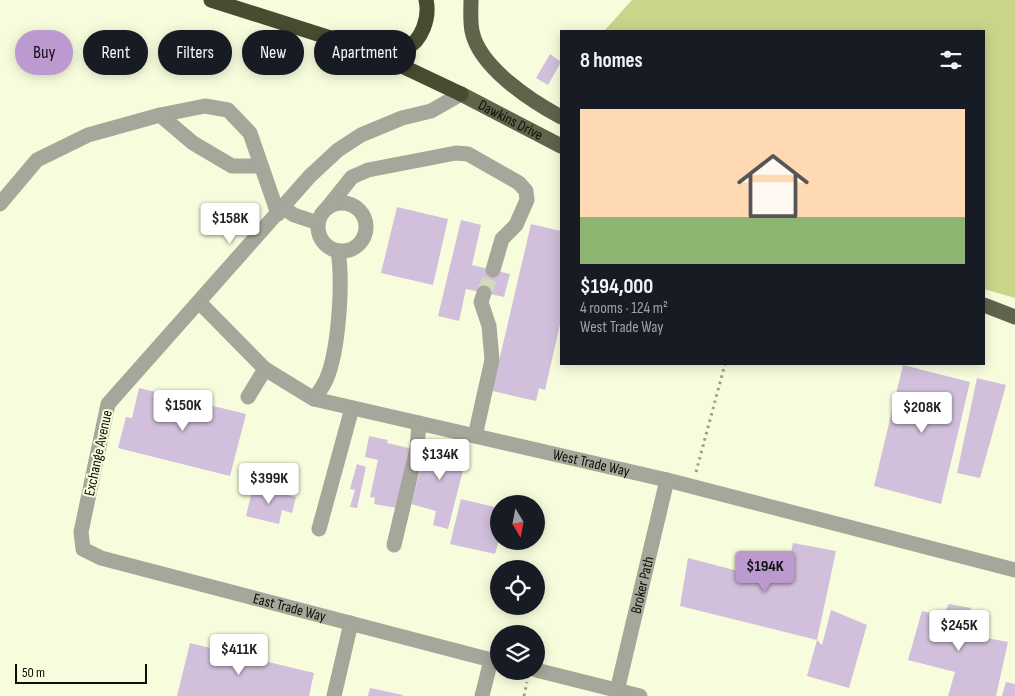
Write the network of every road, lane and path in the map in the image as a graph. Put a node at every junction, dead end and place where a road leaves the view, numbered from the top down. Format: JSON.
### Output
{"nodes":[{"id":1,"x":211,"y":0,"type":"edge"},
{"id":2,"x":426,"y":0,"type":"edge"},
{"id":3,"x":471,"y":0,"type":"edge"},
{"id":4,"x":314,"y":33,"type":"edge"},
{"id":5,"x":416,"y":40,"type":"edge"},
{"id":6,"x":416,"y":73,"type":"edge"},
{"id":7,"x":461,"y":94,"type":"junction"},
{"id":8,"x":160,"y":115,"type":"junction"},
{"id":9,"x":560,"y":116,"type":"edge"},
{"id":10,"x":560,"y":145,"type":"edge"},
{"id":11,"x":260,"y":166,"type":"junction"},
{"id":12,"x":0,"y":204,"type":"edge"},
{"id":13,"x":328,"y":207,"type":"junction"},
{"id":14,"x":280,"y":211,"type":"junction"},
{"id":15,"x":318,"y":223,"type":"junction"},
{"id":16,"x":338,"y":251,"type":"junction"},
{"id":17,"x":492,"y":270,"type":"tunnel mouth"},
{"id":18,"x":484,"y":293,"type":"tunnel mouth"},
{"id":19,"x":198,"y":302,"type":"junction"},
{"id":20,"x":985,"y":305,"type":"edge"},
{"id":21,"x":1015,"y":317,"type":"edge"},
{"id":22,"x":725,"y":365,"type":"edge"},
{"id":23,"x":265,"y":369,"type":"junction"},
{"id":24,"x":248,"y":396,"type":"dead end"},
{"id":25,"x":314,"y":400,"type":"junction"},
{"id":26,"x":352,"y":408,"type":"junction"},
{"id":27,"x":420,"y":423,"type":"junction"},
{"id":28,"x":475,"y":436,"type":"junction"},
{"id":29,"x":667,"y":480,"type":"junction"},
{"id":30,"x":692,"y":486,"type":"junction"},
{"id":31,"x":319,"y":529,"type":"dead end"},
{"id":32,"x":394,"y":545,"type":"dead end"},
{"id":33,"x":83,"y":549,"type":"joint"},
{"id":34,"x":1015,"y":570,"type":"edge"},
{"id":35,"x":351,"y":623,"type":"junction"},
{"id":36,"x":490,"y":660,"type":"edge"},
{"id":37,"x":545,"y":672,"type":"edge"},
{"id":38,"x":490,"y":674,"type":"edge"},
{"id":39,"x":617,"y":691,"type":"junction"},
{"id":40,"x":334,"y":696,"type":"edge"},
{"id":41,"x":482,"y":696,"type":"edge"},
{"id":42,"x":640,"y":696,"type":"edge"}],
"edges":[{"from":1,"to":4,"type":"highway"},
{"from":2,"to":5,"type":"highway"},
{"from":3,"to":9,"type":"main road","name":"Dawkins Drive"},
{"from":6,"to":7,"type":"highway"},
{"from":7,"to":10,"type":"main road","name":"Dawkins Drive"},
{"from":7,"to":14,"type":"street","name":"Exchange Avenue"},
{"from":8,"to":11,"type":"street"},
{"from":8,"to":11,"type":"street"},
{"from":8,"to":12,"type":"street"},
{"from":11,"to":14,"type":"street"},
{"from":13,"to":15,"type":"street"},
{"from":13,"to":16,"type":"street"},
{"from":13,"to":17,"type":"street"},
{"from":14,"to":15,"type":"street"},
{"from":14,"to":19,"type":"street","name":"Exchange Avenue"},
{"from":15,"to":16,"type":"street"},
{"from":16,"to":25,"type":"street"},
{"from":18,"to":28,"type":"street"},
{"from":19,"to":23,"type":"street","name":"West Trade Way"},
{"from":19,"to":33,"type":"street","name":"Exchange Avenue"},
{"from":20,"to":21,"type":"main road"},
{"from":22,"to":30,"type":"path"},
{"from":23,"to":24,"type":"street"},
{"from":23,"to":25,"type":"street","name":"West Trade Way"},
{"from":25,"to":26,"type":"street","name":"West Trade Way"},
{"from":26,"to":27,"type":"street","name":"West Trade Way"},
{"from":26,"to":31,"type":"street"},
{"from":27,"to":28,"type":"street","name":"West Trade Way"},
{"from":27,"to":32,"type":"street"},
{"from":28,"to":29,"type":"street","name":"West Trade Way"},
{"from":29,"to":30,"type":"street","name":"West Trade Way"},
{"from":29,"to":39,"type":"street","name":"Broker Path"},
{"from":30,"to":34,"type":"street","name":"West Trade Way"},
{"from":33,"to":35,"type":"street","name":"East Trade Way"},
{"from":35,"to":36,"type":"street","name":"East Trade Way"},
{"from":35,"to":40,"type":"street"},
{"from":37,"to":39,"type":"street"},
{"from":38,"to":41,"type":"street"},
{"from":39,"to":42,"type":"street"}]}
